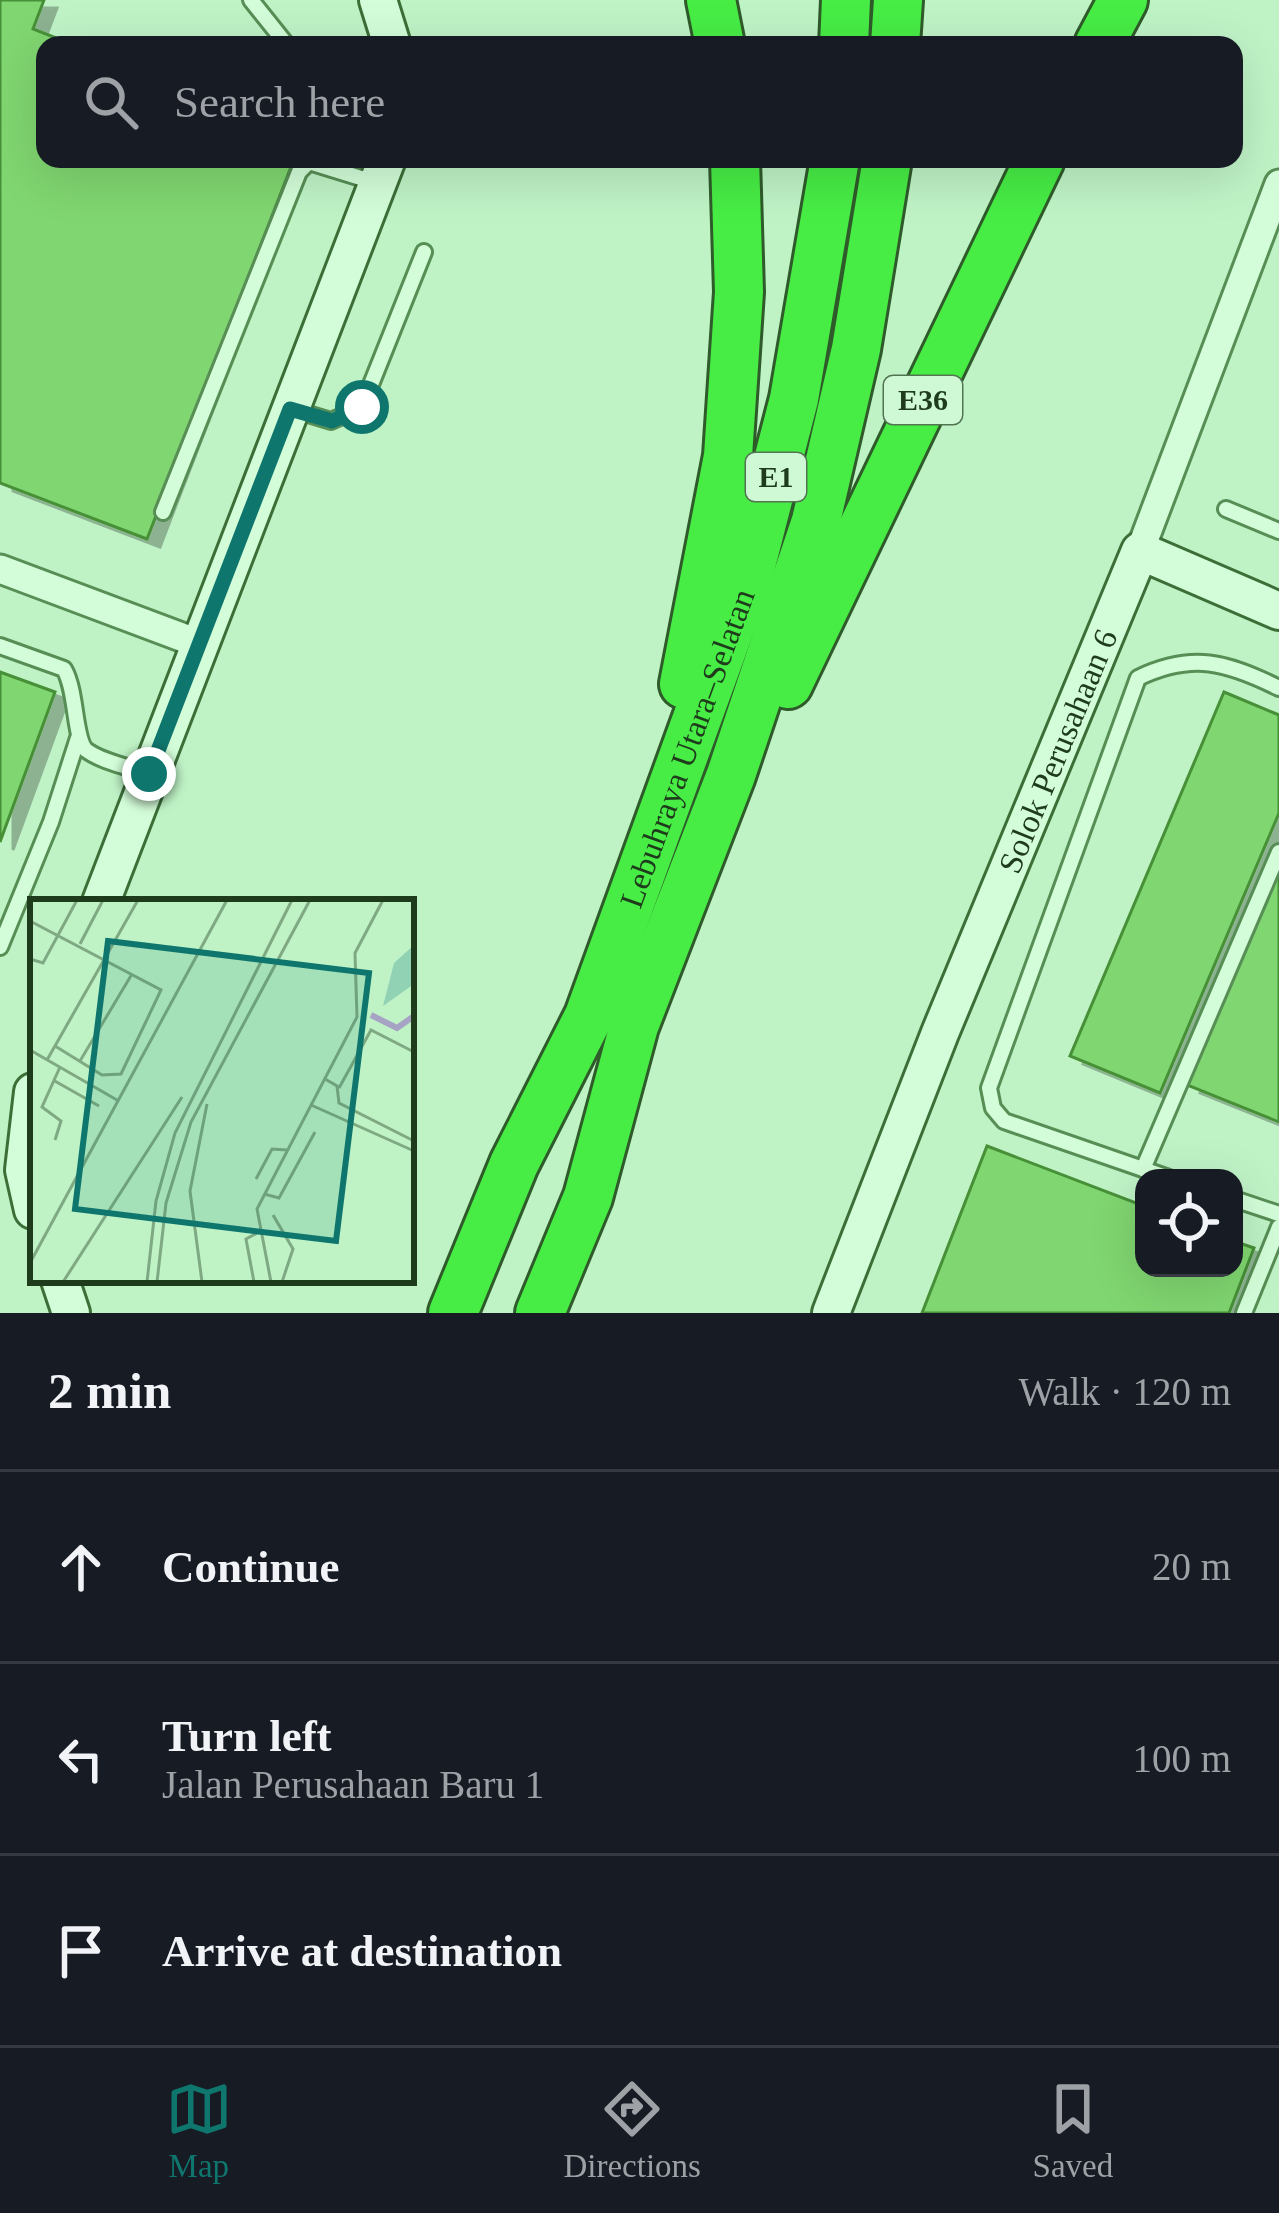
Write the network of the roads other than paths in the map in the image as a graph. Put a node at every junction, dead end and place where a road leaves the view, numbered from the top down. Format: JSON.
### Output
{"nodes":[{"id":1,"x":251,"y":0,"type":"edge"},
{"id":2,"x":378,"y":0,"type":"edge"},
{"id":3,"x":711,"y":0,"type":"edge"},
{"id":4,"x":846,"y":0,"type":"edge"},
{"id":5,"x":898,"y":0,"type":"edge"},
{"id":6,"x":1123,"y":0,"type":"edge"},
{"id":7,"x":280,"y":36,"type":"edge"},
{"id":8,"x":389,"y":36,"type":"edge"},
{"id":9,"x":718,"y":36,"type":"edge"},
{"id":10,"x":844,"y":36,"type":"edge"},
{"id":11,"x":896,"y":36,"type":"edge"},
{"id":12,"x":1104,"y":36,"type":"edge"},
{"id":13,"x":303,"y":168,"type":"edge"},
{"id":14,"x":735,"y":168,"type":"edge"},
{"id":15,"x":833,"y":168,"type":"edge"},
{"id":16,"x":886,"y":168,"type":"edge"},
{"id":17,"x":1036,"y":168,"type":"edge"},
{"id":18,"x":382,"y":171,"type":"edge"},
{"id":19,"x":1279,"y":184,"type":"edge"},
{"id":20,"x":424,"y":252,"type":"dead end"},
{"id":21,"x":290,"y":409,"type":"junction"},
{"id":22,"x":1226,"y":508,"type":"dead end"},
{"id":23,"x":163,"y":512,"type":"dead end"},
{"id":24,"x":1279,"y":531,"type":"edge"},
{"id":25,"x":1140,"y":551,"type":"junction"},
{"id":26,"x":0,"y":569,"type":"edge"},
{"id":27,"x":1279,"y":611,"type":"edge"},
{"id":28,"x":200,"y":644,"type":"junction"},
{"id":29,"x":0,"y":646,"type":"edge"},
{"id":30,"x":1279,"y":688,"type":"edge"},
{"id":31,"x":77,"y":738,"type":"junction"},
{"id":32,"x":149,"y":774,"type":"junction"},
{"id":33,"x":731,"y":775,"type":"junction"},
{"id":34,"x":676,"y":784,"type":"junction"},
{"id":35,"x":1279,"y":852,"type":"edge"},
{"id":36,"x":101,"y":899,"type":"edge"},
{"id":37,"x":0,"y":947,"type":"edge"},
{"id":38,"x":30,"y":1118,"type":"edge"},
{"id":39,"x":1143,"y":1169,"type":"joint"},
{"id":40,"x":30,"y":1197,"type":"edge"},
{"id":41,"x":1243,"y":1202,"type":"edge"},
{"id":42,"x":1279,"y":1214,"type":"edge"},
{"id":43,"x":1279,"y":1227,"type":"edge"},
{"id":44,"x":61,"y":1283,"type":"edge"},
{"id":45,"x":70,"y":1313,"type":"edge"},
{"id":46,"x":453,"y":1313,"type":"edge"},
{"id":47,"x":540,"y":1313,"type":"edge"},
{"id":48,"x":831,"y":1313,"type":"edge"},
{"id":49,"x":1244,"y":1313,"type":"edge"}],
"edges":[{"from":1,"to":7,"type":"lane"},
{"from":2,"to":8,"type":"street"},
{"from":3,"to":9,"type":"highway"},
{"from":4,"to":10,"type":"highway"},
{"from":5,"to":11,"type":"highway"},
{"from":6,"to":12,"type":"highway"},
{"from":13,"to":23,"type":"lane"},
{"from":14,"to":34,"type":"highway"},
{"from":15,"to":34,"type":"highway","name":"Lebuhraya Utara–Selatan","number":"E1"},
{"from":16,"to":33,"type":"highway","name":"Lebuhraya Utara–Selatan","number":"E1"},
{"from":17,"to":33,"type":"highway","number":"E36"},
{"from":18,"to":21,"type":"street"},
{"from":19,"to":25,"type":"street","name":"Solok Perusahaan 6"},
{"from":20,"to":21,"type":"lane"},
{"from":21,"to":28,"type":"street"},
{"from":22,"to":24,"type":"lane"},
{"from":25,"to":27,"type":"street"},
{"from":25,"to":48,"type":"street","name":"Solok Perusahaan 6"},
{"from":26,"to":28,"type":"street"},
{"from":28,"to":32,"type":"street"},
{"from":29,"to":31,"type":"lane"},
{"from":30,"to":39,"type":"lane"},
{"from":31,"to":32,"type":"lane"},
{"from":31,"to":37,"type":"lane"},
{"from":32,"to":36,"type":"street"},
{"from":33,"to":47,"type":"highway","name":"Lebuhraya Utara–Selatan","number":"E1"},
{"from":34,"to":46,"type":"highway","name":"Lebuhraya Utara–Selatan","number":"E1"},
{"from":35,"to":39,"type":"lane"},
{"from":38,"to":40,"type":"street"},
{"from":41,"to":42,"type":"lane"},
{"from":43,"to":49,"type":"lane"},
{"from":44,"to":45,"type":"street"}]}
